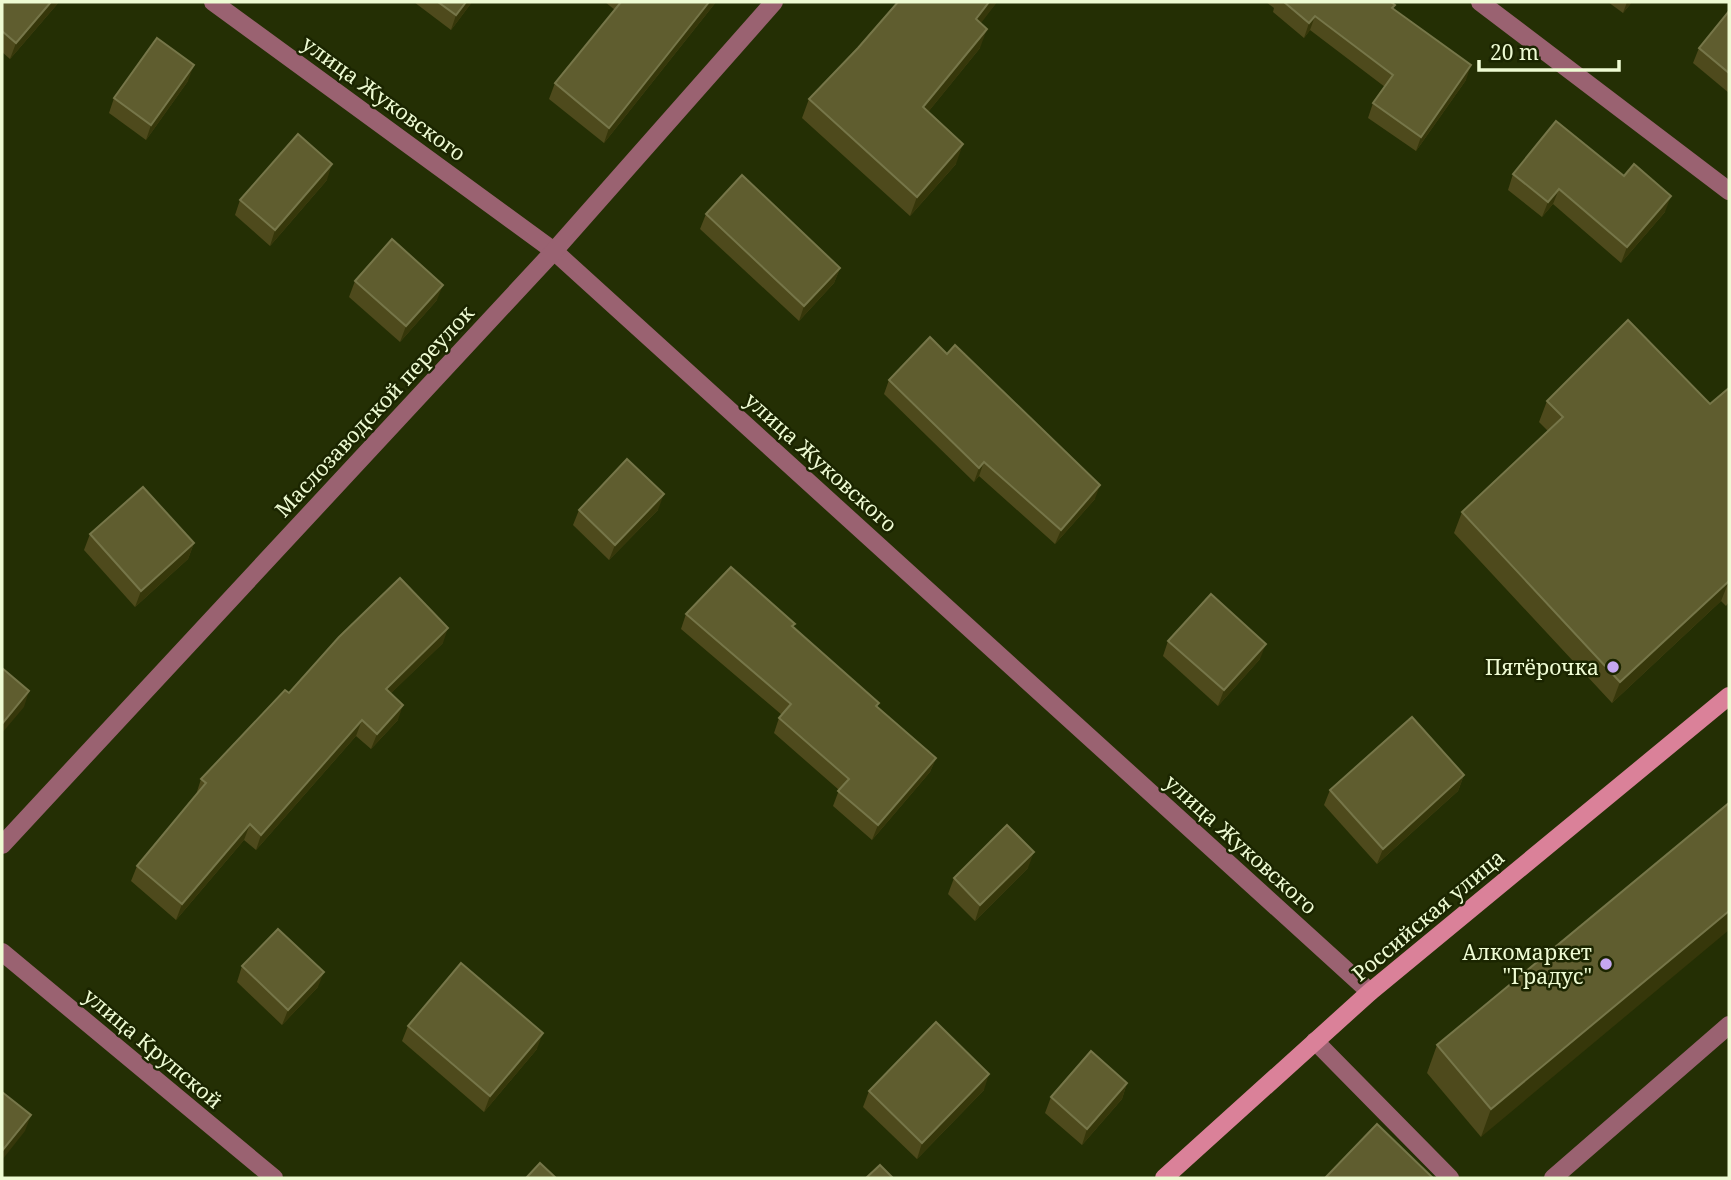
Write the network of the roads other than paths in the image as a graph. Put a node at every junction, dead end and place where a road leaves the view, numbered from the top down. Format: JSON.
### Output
{"nodes":[{"id":1,"x":214,"y":2,"type":"edge"},
{"id":2,"x":774,"y":2,"type":"edge"},
{"id":3,"x":1480,"y":2,"type":"edge"},
{"id":4,"x":1729,"y":191,"type":"edge"},
{"id":5,"x":554,"y":251,"type":"junction"},
{"id":6,"x":1729,"y":696,"type":"edge"},
{"id":7,"x":2,"y":845,"type":"edge"},
{"id":8,"x":2,"y":952,"type":"edge"},
{"id":9,"x":1370,"y":992,"type":"junction"},
{"id":10,"x":1729,"y":1025,"type":"edge"},
{"id":11,"x":1315,"y":1041,"type":"junction"},
{"id":12,"x":275,"y":1178,"type":"edge"},
{"id":13,"x":1164,"y":1178,"type":"edge"},
{"id":14,"x":1450,"y":1178,"type":"edge"},
{"id":15,"x":1553,"y":1178,"type":"edge"}],
"edges":[{"from":1,"to":5,"type":"street","name":"улица Жуковского"},
{"from":2,"to":5,"type":"street","name":"Маслозаводской переулок"},
{"from":3,"to":4,"type":"street"},
{"from":5,"to":7,"type":"street","name":"Маслозаводской переулок"},
{"from":5,"to":9,"type":"street","name":"улица Жуковского"},
{"from":6,"to":9,"type":"main road","name":"Российская улица"},
{"from":8,"to":12,"type":"street","name":"улица Крупской"},
{"from":9,"to":11,"type":"main road","name":"Российская улица"},
{"from":10,"to":15,"type":"street"},
{"from":11,"to":13,"type":"main road","name":"Российская улица"},
{"from":11,"to":14,"type":"street"}]}
